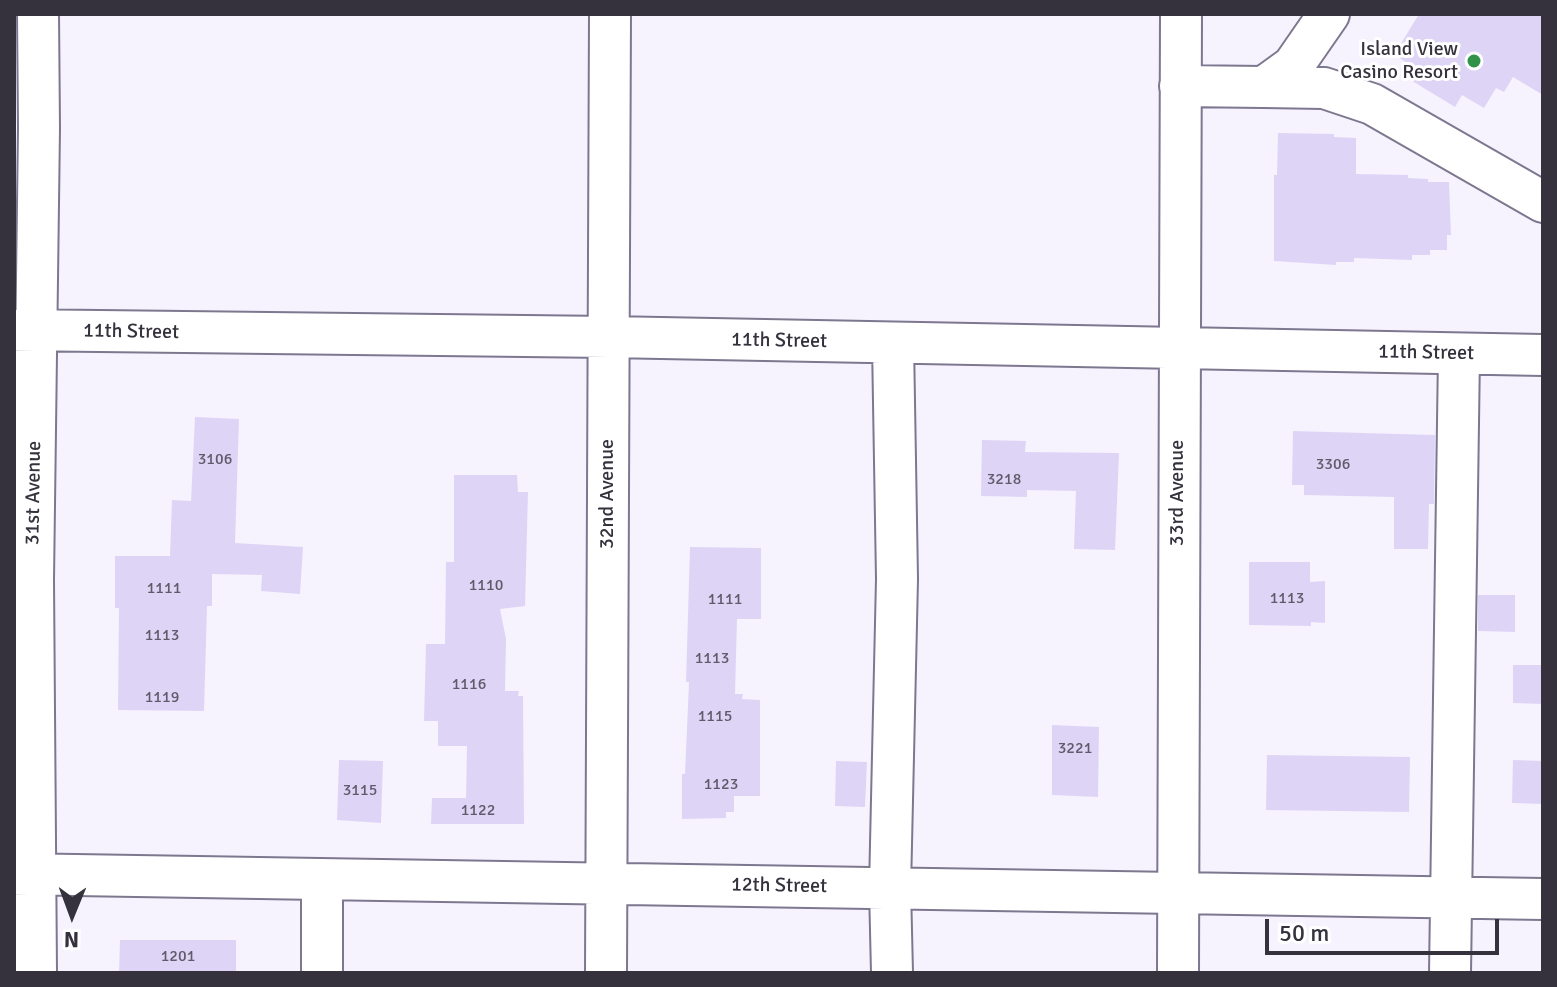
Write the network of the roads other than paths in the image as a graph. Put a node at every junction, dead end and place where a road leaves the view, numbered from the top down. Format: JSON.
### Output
{"nodes":[{"id":1,"x":38,"y":14,"type":"edge"},
{"id":2,"x":610,"y":14,"type":"edge"},
{"id":3,"x":1181,"y":14,"type":"edge"},
{"id":4,"x":1329,"y":14,"type":"edge"},
{"id":5,"x":1180,"y":86,"type":"junction"},
{"id":6,"x":1264,"y":87,"type":"junction"},
{"id":7,"x":1543,"y":202,"type":"edge"},
{"id":8,"x":25,"y":330,"type":"edge"},
{"id":9,"x":609,"y":337,"type":"junction"},
{"id":10,"x":893,"y":343,"type":"junction"},
{"id":11,"x":1178,"y":349,"type":"junction"},
{"id":12,"x":1459,"y":354,"type":"junction"},
{"id":13,"x":1543,"y":355,"type":"edge"},
{"id":14,"x":25,"y":875,"type":"edge"},
{"id":15,"x":322,"y":879,"type":"junction"},
{"id":16,"x":606,"y":883,"type":"junction"},
{"id":17,"x":890,"y":888,"type":"junction"},
{"id":18,"x":1178,"y":893,"type":"junction"},
{"id":19,"x":1450,"y":898,"type":"junction"},
{"id":20,"x":1543,"y":899,"type":"edge"},
{"id":21,"x":36,"y":973,"type":"edge"},
{"id":22,"x":322,"y":973,"type":"edge"},
{"id":23,"x":606,"y":973,"type":"edge"},
{"id":24,"x":892,"y":973,"type":"edge"},
{"id":25,"x":1178,"y":973,"type":"edge"},
{"id":26,"x":1450,"y":973,"type":"edge"}],
"edges":[{"from":1,"to":8,"type":"street","name":"31st Avenue"},
{"from":2,"to":9,"type":"street","name":"32nd Avenue"},
{"from":3,"to":5,"type":"street","name":"33rd Avenue"},
{"from":4,"to":6,"type":"street"},
{"from":5,"to":6,"type":"street"},
{"from":5,"to":11,"type":"street","name":"33rd Avenue"},
{"from":6,"to":7,"type":"street"},
{"from":8,"to":9,"type":"street","name":"11th Street"},
{"from":8,"to":14,"type":"street","name":"31st Avenue"},
{"from":9,"to":10,"type":"street","name":"11th Street"},
{"from":9,"to":16,"type":"street","name":"32nd Avenue"},
{"from":10,"to":11,"type":"street","name":"11th Street"},
{"from":10,"to":17,"type":"street"},
{"from":11,"to":12,"type":"street","name":"11th Street"},
{"from":11,"to":18,"type":"street","name":"33rd Avenue"},
{"from":12,"to":13,"type":"street","name":"11th Street"},
{"from":12,"to":19,"type":"street"},
{"from":14,"to":15,"type":"street","name":"12th Street"},
{"from":14,"to":21,"type":"street","name":"31st Avenue"},
{"from":15,"to":16,"type":"street","name":"12th Street"},
{"from":15,"to":22,"type":"street"},
{"from":16,"to":17,"type":"street","name":"12th Street"},
{"from":16,"to":23,"type":"street","name":"32nd Avenue"},
{"from":17,"to":18,"type":"street","name":"12th Street"},
{"from":17,"to":24,"type":"street"},
{"from":18,"to":19,"type":"street","name":"12th Street"},
{"from":18,"to":25,"type":"street","name":"33rd Avenue"},
{"from":19,"to":20,"type":"street","name":"12th Street"},
{"from":19,"to":26,"type":"street"}]}
